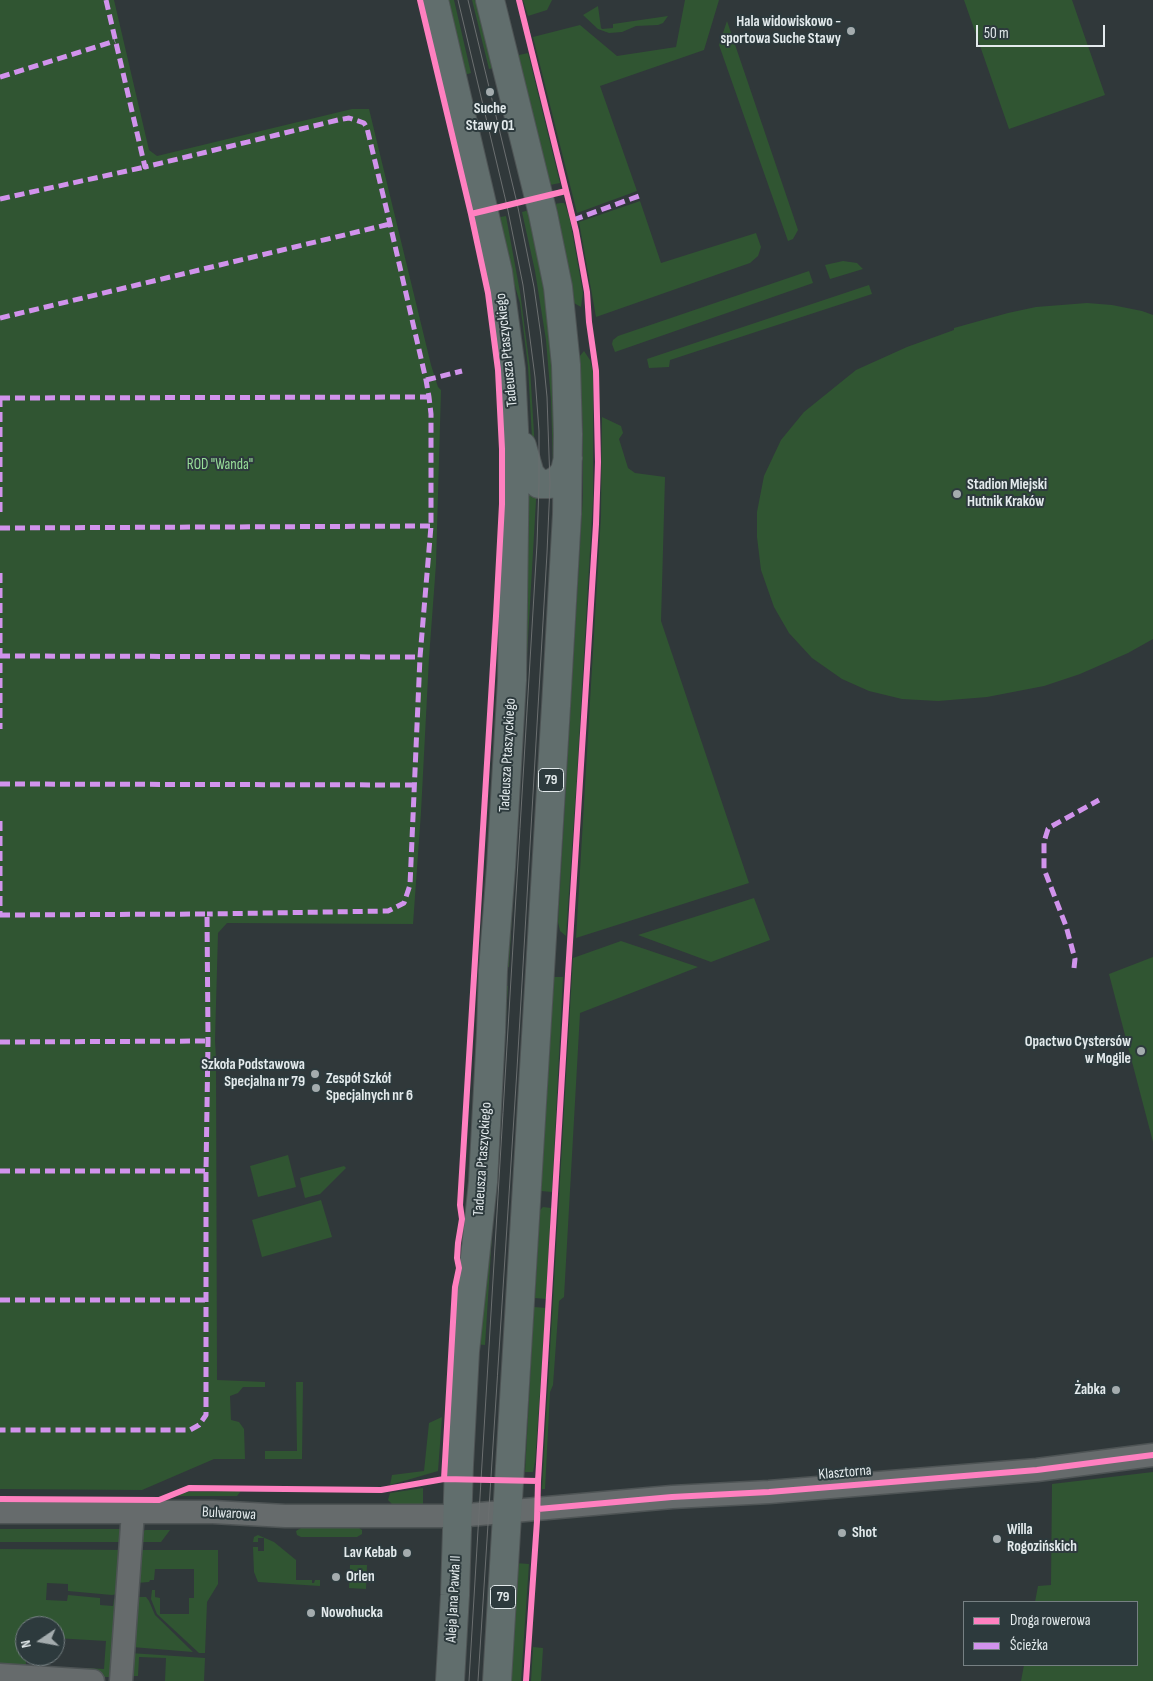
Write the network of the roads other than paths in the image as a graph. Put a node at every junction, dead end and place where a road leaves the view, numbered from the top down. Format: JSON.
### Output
{"nodes":[{"id":1,"x":434,"y":0,"type":"edge"},
{"id":2,"x":490,"y":0,"type":"edge"},
{"id":3,"x":515,"y":413,"type":"junction"},
{"id":4,"x":568,"y":458,"type":"junction"},
{"id":5,"x":1153,"y":1456,"type":"edge"},
{"id":6,"x":0,"y":1512,"type":"edge"},
{"id":7,"x":133,"y":1512,"type":"junction"},
{"id":8,"x":508,"y":1513,"type":"junction"},
{"id":9,"x":457,"y":1516,"type":"junction"},
{"id":10,"x":0,"y":1675,"type":"edge"},
{"id":11,"x":93,"y":1681,"type":"edge"},
{"id":12,"x":121,"y":1681,"type":"edge"},
{"id":13,"x":450,"y":1681,"type":"edge"},
{"id":14,"x":497,"y":1681,"type":"edge"}],
"edges":[{"from":1,"to":3,"type":"main road","name":"Tadeusza Ptaszyckiego"},
{"from":2,"to":4,"type":"main road","number":"79"},
{"from":3,"to":4,"type":"main road"},
{"from":3,"to":9,"type":"main road","name":"Tadeusza Ptaszyckiego"},
{"from":4,"to":8,"type":"main road","number":"79"},
{"from":5,"to":8,"type":"street","name":"Klasztorna"},
{"from":6,"to":7,"type":"street","name":"Bulwarowa"},
{"from":7,"to":9,"type":"street","name":"Bulwarowa"},
{"from":7,"to":12,"type":"street"},
{"from":8,"to":9,"type":"street","name":"Klasztorna"},
{"from":8,"to":14,"type":"main road","number":"79"},
{"from":9,"to":13,"type":"main road","name":"Aleja Jana Pawła II"},
{"from":10,"to":11,"type":"street"}]}
